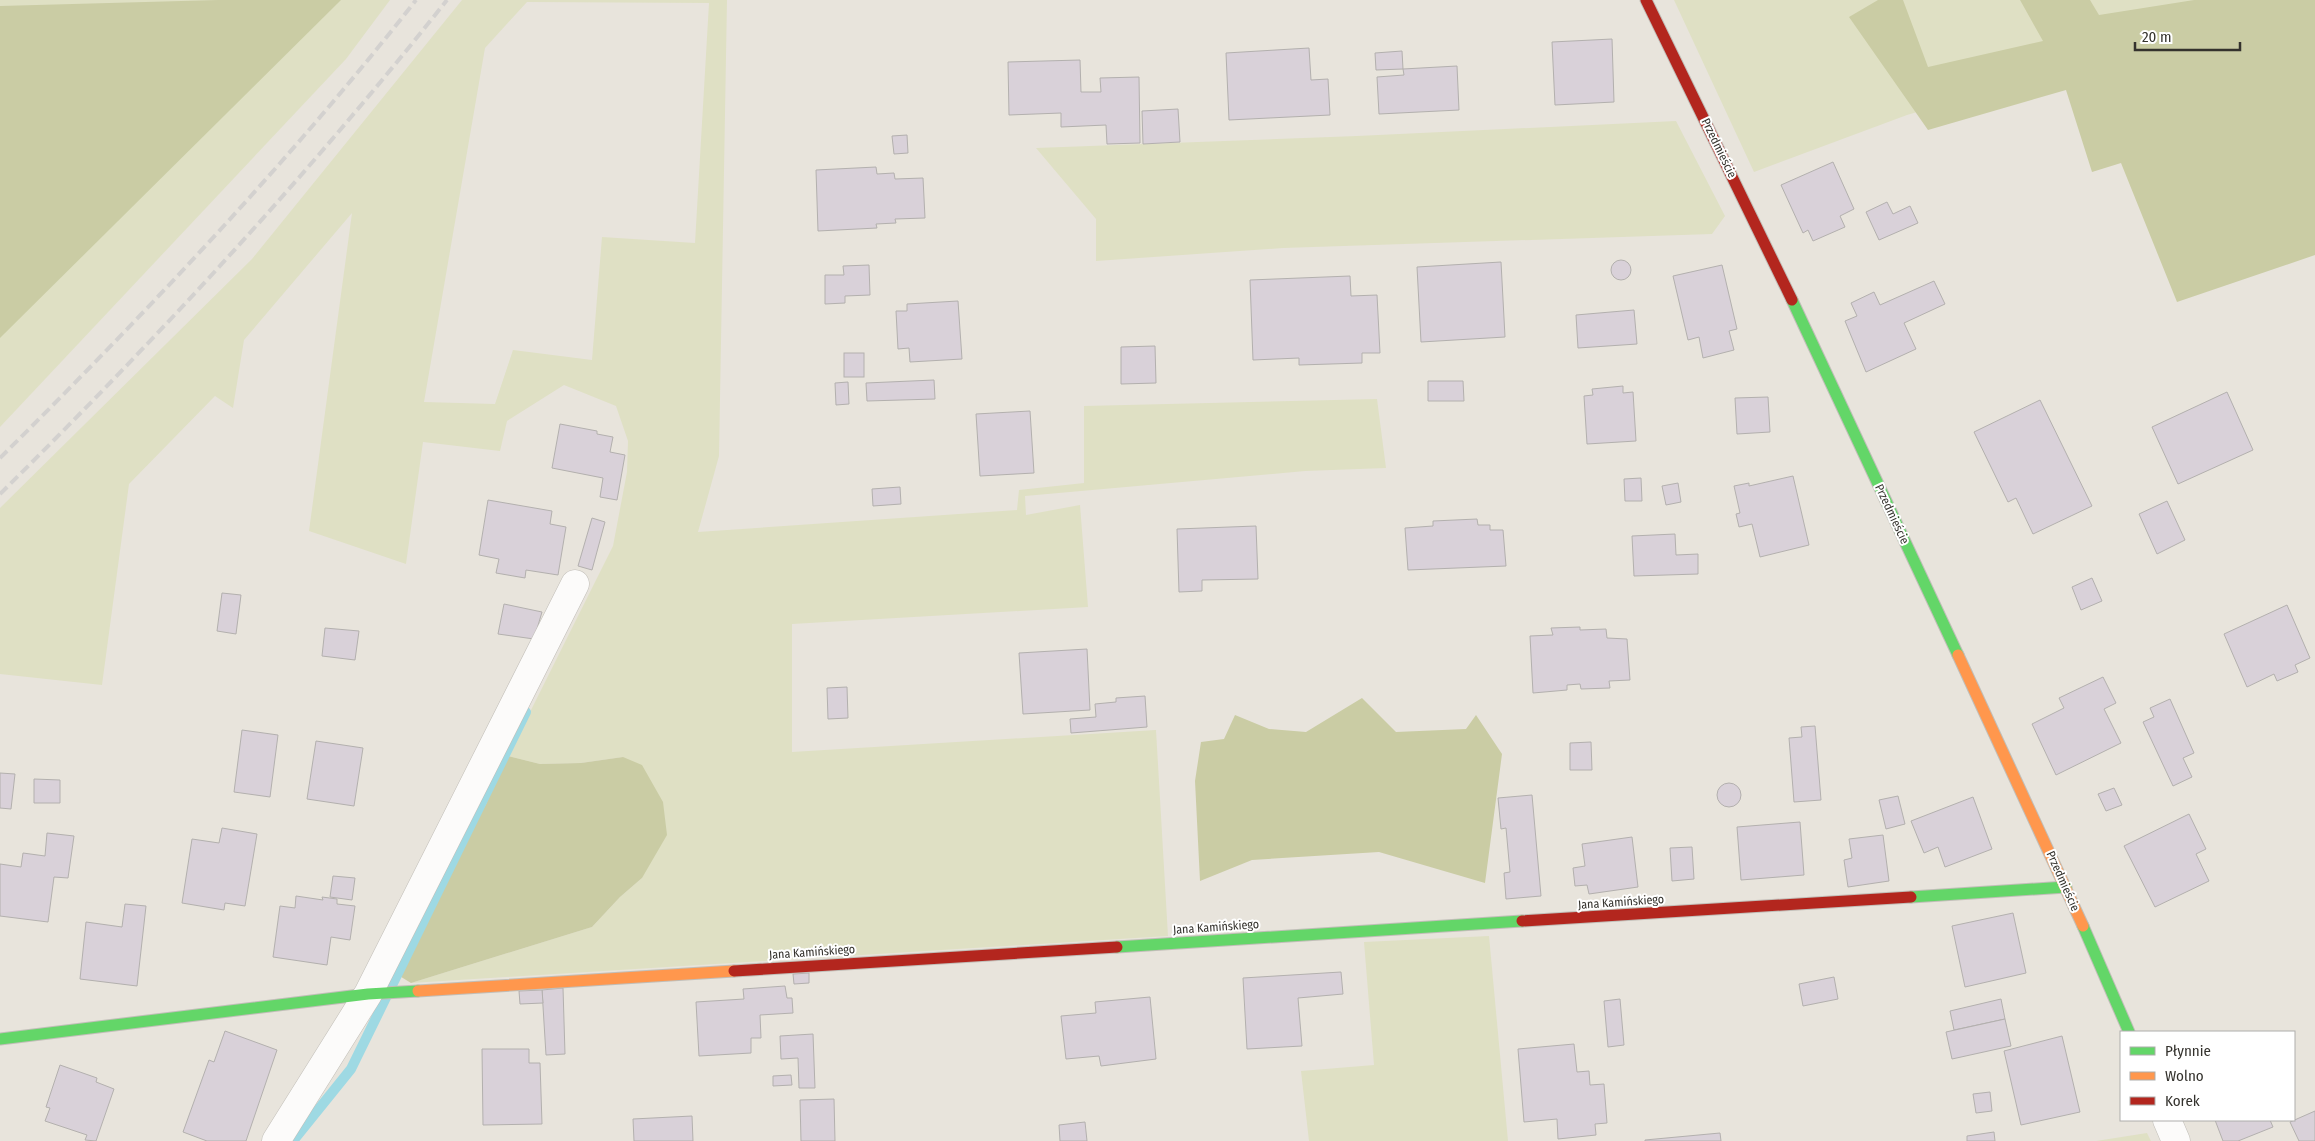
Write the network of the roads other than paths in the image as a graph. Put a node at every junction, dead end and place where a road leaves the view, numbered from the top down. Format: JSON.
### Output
{"nodes":[{"id":1,"x":1646,"y":0,"type":"edge"},
{"id":2,"x":575,"y":584,"type":"dead end"},
{"id":3,"x":2066,"y":888,"type":"junction"},
{"id":4,"x":368,"y":994,"type":"junction"},
{"id":5,"x":2129,"y":1031,"type":"edge"},
{"id":6,"x":0,"y":1039,"type":"edge"},
{"id":7,"x":2167,"y":1121,"type":"edge"},
{"id":8,"x":276,"y":1141,"type":"edge"},
{"id":9,"x":2176,"y":1141,"type":"edge"}],
"edges":[{"from":1,"to":3,"type":"street","name":"Przedmieście"},
{"from":2,"to":4,"type":"street"},
{"from":3,"to":4,"type":"street","name":"Jana Kamińskiego"},
{"from":3,"to":5,"type":"street","name":"Przedmieście"},
{"from":4,"to":6,"type":"street","name":"Jana Kamińskiego"},
{"from":4,"to":8,"type":"street"},
{"from":7,"to":9,"type":"street"}]}
